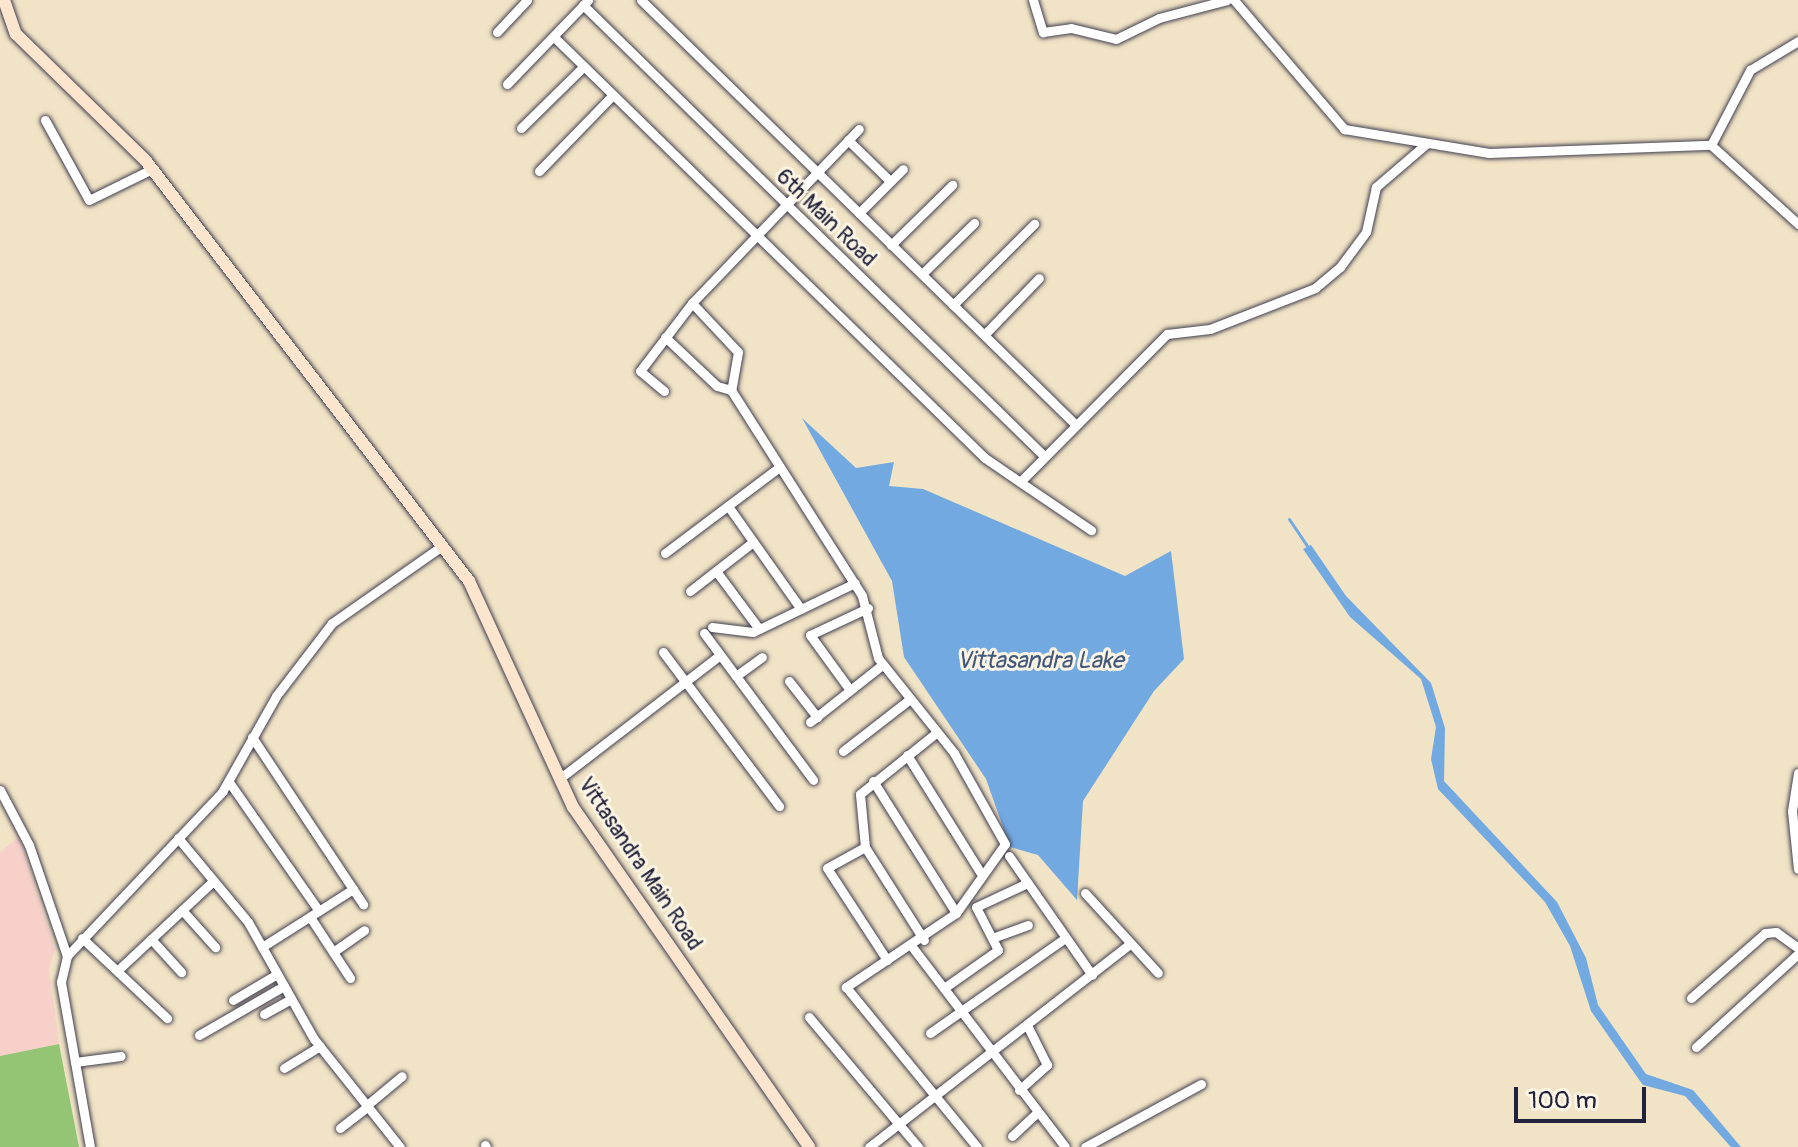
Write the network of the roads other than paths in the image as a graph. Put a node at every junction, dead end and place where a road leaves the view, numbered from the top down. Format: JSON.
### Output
{"nodes":[{"id":1,"x":4,"y":0,"type":"edge"},
{"id":2,"x":527,"y":0,"type":"edge"},
{"id":3,"x":641,"y":0,"type":"edge"},
{"id":4,"x":1033,"y":0,"type":"edge"},
{"id":5,"x":1227,"y":0,"type":"edge"},
{"id":6,"x":1234,"y":0,"type":"edge"},
{"id":7,"x":585,"y":3,"type":"edge"},
{"id":8,"x":497,"y":32,"type":"dead end"},
{"id":9,"x":554,"y":37,"type":"junction"},
{"id":10,"x":1798,"y":41,"type":"edge"},
{"id":11,"x":583,"y":67,"type":"junction"},
{"id":12,"x":507,"y":84,"type":"dead end"},
{"id":13,"x":612,"y":96,"type":"junction"},
{"id":14,"x":45,"y":120,"type":"dead end"},
{"id":15,"x":521,"y":128,"type":"dead end"},
{"id":16,"x":859,"y":129,"type":"dead end"},
{"id":17,"x":848,"y":140,"type":"junction"},
{"id":18,"x":1426,"y":144,"type":"junction"},
{"id":19,"x":1711,"y":145,"type":"junction"},
{"id":20,"x":152,"y":169,"type":"junction"},
{"id":21,"x":903,"y":169,"type":"dead end"},
{"id":22,"x":539,"y":171,"type":"dead end"},
{"id":23,"x":817,"y":172,"type":"junction"},
{"id":24,"x":890,"y":181,"type":"junction"},
{"id":25,"x":952,"y":185,"type":"dead end"},
{"id":26,"x":786,"y":204,"type":"junction"},
{"id":27,"x":859,"y":213,"type":"junction"},
{"id":28,"x":974,"y":223,"type":"dead end"},
{"id":29,"x":1034,"y":224,"type":"dead end"},
{"id":30,"x":1798,"y":224,"type":"edge"},
{"id":31,"x":758,"y":234,"type":"junction"},
{"id":32,"x":891,"y":245,"type":"junction"},
{"id":33,"x":922,"y":274,"type":"junction"},
{"id":34,"x":1039,"y":278,"type":"dead end"},
{"id":35,"x":692,"y":303,"type":"junction"},
{"id":36,"x":953,"y":305,"type":"junction"},
{"id":37,"x":984,"y":335,"type":"junction"},
{"id":38,"x":665,"y":337,"type":"junction"},
{"id":39,"x":731,"y":390,"type":"junction"},
{"id":40,"x":664,"y":391,"type":"dead end"},
{"id":41,"x":1075,"y":424,"type":"junction"},
{"id":42,"x":1044,"y":456,"type":"junction"},
{"id":43,"x":777,"y":469,"type":"junction"},
{"id":44,"x":1020,"y":482,"type":"junction"},
{"id":45,"x":728,"y":506,"type":"junction"},
{"id":46,"x":1091,"y":530,"type":"dead end"},
{"id":47,"x":753,"y":542,"type":"junction"},
{"id":48,"x":442,"y":546,"type":"junction"},
{"id":49,"x":665,"y":553,"type":"dead end"},
{"id":50,"x":716,"y":571,"type":"junction"},
{"id":51,"x":855,"y":583,"type":"junction"},
{"id":52,"x":690,"y":591,"type":"dead end"},
{"id":53,"x":868,"y":608,"type":"junction"},
{"id":54,"x":801,"y":609,"type":"junction"},
{"id":55,"x":759,"y":629,"type":"junction"},
{"id":56,"x":663,"y":652,"type":"dead end"},
{"id":57,"x":720,"y":655,"type":"junction"},
{"id":58,"x":762,"y":657,"type":"dead end"},
{"id":59,"x":882,"y":665,"type":"junction"},
{"id":60,"x":736,"y":676,"type":"junction"},
{"id":61,"x":789,"y":681,"type":"dead end"},
{"id":62,"x":685,"y":682,"type":"junction"},
{"id":63,"x":850,"y":690,"type":"junction"},
{"id":64,"x":910,"y":699,"type":"junction"},
{"id":65,"x":937,"y":732,"type":"junction"},
{"id":66,"x":252,"y":737,"type":"junction"},
{"id":67,"x":843,"y":751,"type":"dead end"},
{"id":68,"x":907,"y":755,"type":"junction"},
{"id":69,"x":1798,"y":776,"type":"edge"},
{"id":70,"x":559,"y":779,"type":"junction"},
{"id":71,"x":813,"y":780,"type":"dead end"},
{"id":72,"x":873,"y":781,"type":"junction"},
{"id":73,"x":229,"y":782,"type":"junction"},
{"id":74,"x":0,"y":790,"type":"edge"},
{"id":75,"x":8,"y":804,"type":"junction"},
{"id":76,"x":779,"y":806,"type":"dead end"},
{"id":77,"x":0,"y":813,"type":"edge"},
{"id":78,"x":1795,"y":813,"type":"edge"},
{"id":79,"x":178,"y":838,"type":"junction"},
{"id":80,"x":865,"y":847,"type":"junction"},
{"id":81,"x":1797,"y":852,"type":"edge"},
{"id":82,"x":1009,"y":856,"type":"dead end"},
{"id":83,"x":1798,"y":869,"type":"edge"},
{"id":84,"x":980,"y":872,"type":"junction"},
{"id":85,"x":212,"y":882,"type":"junction"},
{"id":86,"x":1025,"y":884,"type":"junction"},
{"id":87,"x":353,"y":889,"type":"junction"},
{"id":88,"x":1085,"y":893,"type":"dead end"},
{"id":89,"x":363,"y":904,"type":"dead end"},
{"id":90,"x":182,"y":910,"type":"junction"},
{"id":91,"x":956,"y":913,"type":"junction"},
{"id":92,"x":314,"y":914,"type":"junction"},
{"id":93,"x":1028,"y":925,"type":"dead end"},
{"id":94,"x":364,"y":930,"type":"dead end"},
{"id":95,"x":995,"y":937,"type":"junction"},
{"id":96,"x":82,"y":938,"type":"junction"},
{"id":97,"x":1065,"y":938,"type":"junction"},
{"id":98,"x":151,"y":939,"type":"junction"},
{"id":99,"x":924,"y":940,"type":"junction"},
{"id":100,"x":1130,"y":944,"type":"junction"},
{"id":101,"x":215,"y":947,"type":"dead end"},
{"id":102,"x":262,"y":947,"type":"junction"},
{"id":103,"x":913,"y":948,"type":"junction"},
{"id":104,"x":1798,"y":948,"type":"edge"},
{"id":105,"x":333,"y":952,"type":"junction"},
{"id":106,"x":1798,"y":954,"type":"edge"},
{"id":107,"x":67,"y":956,"type":"junction"},
{"id":108,"x":887,"y":960,"type":"junction"},
{"id":109,"x":118,"y":970,"type":"junction"},
{"id":110,"x":181,"y":972,"type":"dead end"},
{"id":111,"x":1158,"y":973,"type":"dead end"},
{"id":112,"x":277,"y":974,"type":"junction"},
{"id":113,"x":1092,"y":975,"type":"junction"},
{"id":114,"x":350,"y":978,"type":"dead end"},
{"id":115,"x":284,"y":986,"type":"junction"},
{"id":116,"x":944,"y":988,"type":"junction"},
{"id":117,"x":1691,"y":998,"type":"dead end"},
{"id":118,"x":291,"y":999,"type":"junction"},
{"id":119,"x":233,"y":1000,"type":"dead end"},
{"id":120,"x":961,"y":1013,"type":"junction"},
{"id":121,"x":264,"y":1014,"type":"dead end"},
{"id":122,"x":809,"y":1017,"type":"dead end"},
{"id":123,"x":167,"y":1018,"type":"dead end"},
{"id":124,"x":1027,"y":1025,"type":"junction"},
{"id":125,"x":930,"y":1033,"type":"dead end"},
{"id":126,"x":199,"y":1035,"type":"dead end"},
{"id":127,"x":320,"y":1046,"type":"junction"},
{"id":128,"x":1696,"y":1047,"type":"dead end"},
{"id":129,"x":990,"y":1053,"type":"junction"},
{"id":130,"x":121,"y":1056,"type":"dead end"},
{"id":131,"x":75,"y":1062,"type":"junction"},
{"id":132,"x":284,"y":1068,"type":"dead end"},
{"id":133,"x":402,"y":1076,"type":"dead end"},
{"id":134,"x":1201,"y":1084,"type":"dead end"},
{"id":135,"x":1019,"y":1090,"type":"junction"},
{"id":136,"x":936,"y":1093,"type":"junction"},
{"id":137,"x":367,"y":1106,"type":"junction"},
{"id":138,"x":1037,"y":1113,"type":"junction"},
{"id":139,"x":900,"y":1123,"type":"junction"},
{"id":140,"x":340,"y":1128,"type":"dead end"},
{"id":141,"x":1012,"y":1136,"type":"dead end"},
{"id":142,"x":395,"y":1145,"type":"edge"},
{"id":143,"x":90,"y":1147,"type":"edge"},
{"id":144,"x":809,"y":1147,"type":"edge"},
{"id":145,"x":869,"y":1147,"type":"edge"},
{"id":146,"x":918,"y":1147,"type":"edge"},
{"id":147,"x":977,"y":1147,"type":"edge"},
{"id":148,"x":1065,"y":1147,"type":"edge"},
{"id":149,"x":1085,"y":1147,"type":"edge"}],
"edges":[{"from":1,"to":20,"type":"street","name":"Vittasandra Main Road"},
{"from":2,"to":8,"type":"street"},
{"from":3,"to":23,"type":"street"},
{"from":4,"to":5,"type":"street"},
{"from":6,"to":18,"type":"street"},
{"from":7,"to":9,"type":"street"},
{"from":7,"to":26,"type":"street","name":"6th Main Road"},
{"from":9,"to":11,"type":"street"},
{"from":9,"to":12,"type":"street"},
{"from":10,"to":19,"type":"street"},
{"from":11,"to":13,"type":"street"},
{"from":11,"to":15,"type":"street"},
{"from":13,"to":22,"type":"street"},
{"from":13,"to":31,"type":"street"},
{"from":14,"to":20,"type":"street"},
{"from":16,"to":17,"type":"street"},
{"from":17,"to":23,"type":"street"},
{"from":17,"to":24,"type":"street"},
{"from":18,"to":19,"type":"street"},
{"from":18,"to":41,"type":"street"},
{"from":19,"to":30,"type":"street"},
{"from":20,"to":48,"type":"street","name":"Vittasandra Main Road"},
{"from":21,"to":24,"type":"street"},
{"from":23,"to":26,"type":"street"},
{"from":23,"to":27,"type":"street"},
{"from":24,"to":27,"type":"street"},
{"from":25,"to":32,"type":"street"},
{"from":26,"to":31,"type":"street"},
{"from":26,"to":42,"type":"street","name":"6th Main Road"},
{"from":27,"to":32,"type":"street"},
{"from":28,"to":33,"type":"street"},
{"from":29,"to":36,"type":"street"},
{"from":31,"to":35,"type":"street"},
{"from":31,"to":44,"type":"street"},
{"from":32,"to":33,"type":"street"},
{"from":33,"to":36,"type":"street"},
{"from":34,"to":37,"type":"street"},
{"from":35,"to":38,"type":"street"},
{"from":35,"to":39,"type":"street"},
{"from":36,"to":37,"type":"street"},
{"from":37,"to":41,"type":"street"},
{"from":38,"to":39,"type":"street"},
{"from":38,"to":40,"type":"street"},
{"from":39,"to":43,"type":"street"},
{"from":41,"to":42,"type":"street"},
{"from":42,"to":44,"type":"street"},
{"from":43,"to":45,"type":"street"},
{"from":43,"to":51,"type":"street"},
{"from":44,"to":46,"type":"street"},
{"from":45,"to":47,"type":"street"},
{"from":45,"to":49,"type":"street"},
{"from":47,"to":50,"type":"street"},
{"from":47,"to":54,"type":"street"},
{"from":48,"to":66,"type":"street"},
{"from":48,"to":70,"type":"street","name":"Vittasandra Main Road"},
{"from":50,"to":52,"type":"street"},
{"from":50,"to":55,"type":"street"},
{"from":51,"to":53,"type":"street"},
{"from":51,"to":54,"type":"street"},
{"from":53,"to":59,"type":"street"},
{"from":53,"to":63,"type":"street"},
{"from":54,"to":55,"type":"street"},
{"from":55,"to":57,"type":"street"},
{"from":56,"to":62,"type":"street"},
{"from":57,"to":60,"type":"street"},
{"from":57,"to":62,"type":"street"},
{"from":58,"to":60,"type":"street"},
{"from":59,"to":63,"type":"street"},
{"from":59,"to":64,"type":"street"},
{"from":60,"to":71,"type":"street"},
{"from":61,"to":63,"type":"street"},
{"from":62,"to":70,"type":"street"},
{"from":62,"to":76,"type":"street"},
{"from":64,"to":65,"type":"street"},
{"from":64,"to":67,"type":"street"},
{"from":65,"to":68,"type":"street"},
{"from":65,"to":84,"type":"street"},
{"from":66,"to":73,"type":"street"},
{"from":66,"to":87,"type":"street"},
{"from":68,"to":72,"type":"street"},
{"from":68,"to":84,"type":"street"},
{"from":69,"to":78,"type":"street"},
{"from":70,"to":144,"type":"street","name":"Vittasandra Main Road"},
{"from":72,"to":80,"type":"street"},
{"from":72,"to":91,"type":"street"},
{"from":73,"to":79,"type":"street"},
{"from":73,"to":92,"type":"street"},
{"from":74,"to":75,"type":"street"},
{"from":75,"to":77,"type":"street"},
{"from":75,"to":107,"type":"street"},
{"from":78,"to":81,"type":"street"},
{"from":79,"to":85,"type":"street"},
{"from":79,"to":96,"type":"street"},
{"from":80,"to":99,"type":"street"},
{"from":80,"to":108,"type":"street"},
{"from":81,"to":83,"type":"street"},
{"from":82,"to":86,"type":"street"},
{"from":84,"to":91,"type":"street"},
{"from":85,"to":90,"type":"street"},
{"from":85,"to":102,"type":"street"},
{"from":86,"to":95,"type":"street"},
{"from":86,"to":97,"type":"street"},
{"from":87,"to":89,"type":"street"},
{"from":87,"to":92,"type":"street"},
{"from":88,"to":100,"type":"street"},
{"from":90,"to":98,"type":"street"},
{"from":90,"to":101,"type":"street"},
{"from":91,"to":99,"type":"street"},
{"from":92,"to":102,"type":"street"},
{"from":92,"to":105,"type":"street"},
{"from":93,"to":95,"type":"street"},
{"from":94,"to":105,"type":"street"},
{"from":95,"to":116,"type":"street"},
{"from":96,"to":107,"type":"street"},
{"from":96,"to":109,"type":"street"},
{"from":97,"to":113,"type":"street"},
{"from":97,"to":120,"type":"street"},
{"from":98,"to":109,"type":"street"},
{"from":98,"to":110,"type":"street"},
{"from":99,"to":103,"type":"street"},
{"from":100,"to":111,"type":"street"},
{"from":100,"to":113,"type":"street"},
{"from":102,"to":112,"type":"street"},
{"from":103,"to":108,"type":"street"},
{"from":103,"to":116,"type":"street"},
{"from":104,"to":117,"type":"street"},
{"from":105,"to":114,"type":"street"},
{"from":106,"to":128,"type":"street"},
{"from":107,"to":131,"type":"street"},
{"from":108,"to":136,"type":"street"},
{"from":109,"to":123,"type":"street"},
{"from":112,"to":115,"type":"street"},
{"from":112,"to":119,"type":"street"},
{"from":113,"to":124,"type":"street"},
{"from":115,"to":118,"type":"street"},
{"from":115,"to":126,"type":"street"},
{"from":116,"to":120,"type":"street"},
{"from":118,"to":121,"type":"street"},
{"from":118,"to":127,"type":"street"},
{"from":120,"to":125,"type":"street"},
{"from":120,"to":129,"type":"street"},
{"from":122,"to":139,"type":"street"},
{"from":124,"to":129,"type":"street"},
{"from":124,"to":135,"type":"street"},
{"from":127,"to":132,"type":"street"},
{"from":127,"to":137,"type":"street"},
{"from":129,"to":135,"type":"street"},
{"from":129,"to":136,"type":"street"},
{"from":130,"to":131,"type":"street"},
{"from":131,"to":143,"type":"street"},
{"from":133,"to":137,"type":"street"},
{"from":134,"to":149,"type":"street"},
{"from":135,"to":138,"type":"street"},
{"from":136,"to":139,"type":"street"},
{"from":136,"to":147,"type":"street"},
{"from":137,"to":140,"type":"street"},
{"from":137,"to":142,"type":"street"},
{"from":138,"to":141,"type":"street"},
{"from":138,"to":148,"type":"street"},
{"from":139,"to":145,"type":"street"},
{"from":139,"to":146,"type":"street"}]}
